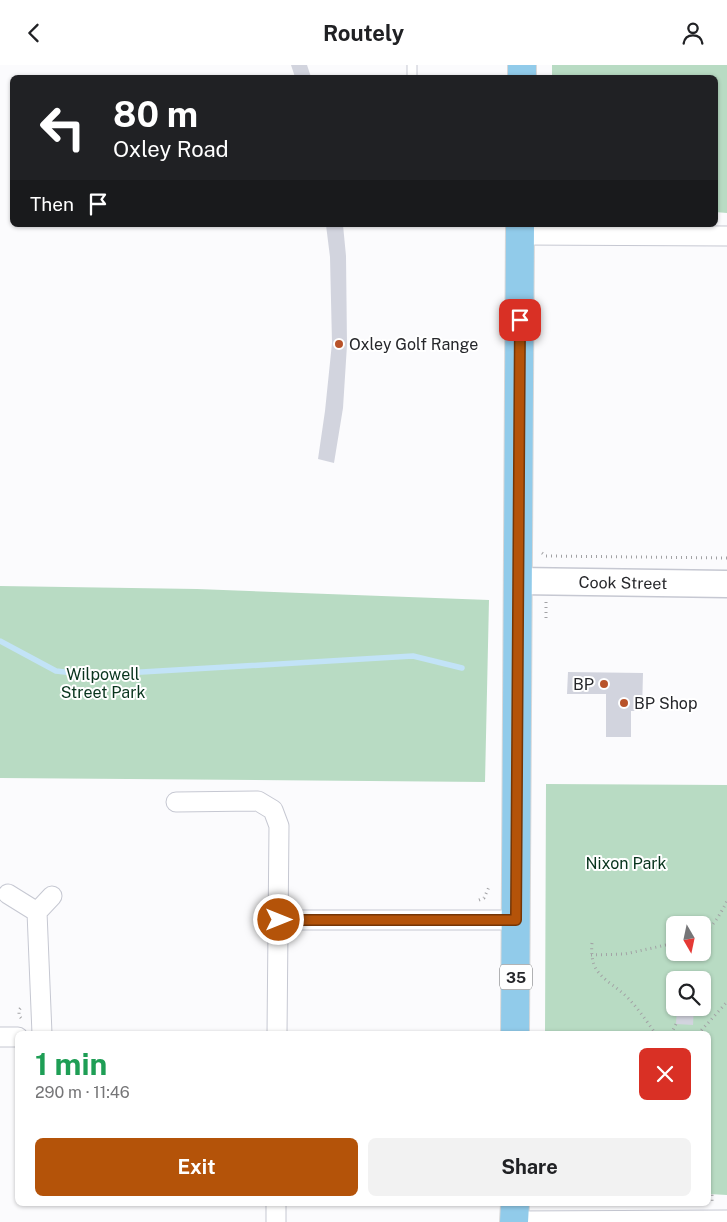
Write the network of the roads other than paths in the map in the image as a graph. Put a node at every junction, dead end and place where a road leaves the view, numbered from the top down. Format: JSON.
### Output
{"nodes":[{"id":1,"x":520,"y":230,"type":"edge"},
{"id":2,"x":727,"y":236,"type":"edge"},
{"id":3,"x":519,"y":581,"type":"junction"},
{"id":4,"x":727,"y":584,"type":"edge"},
{"id":5,"x":176,"y":802,"type":"dead end"},
{"id":6,"x":8,"y":894,"type":"dead end"},
{"id":7,"x":52,"y":896,"type":"dead end"},
{"id":8,"x":36,"y":912,"type":"junction"},
{"id":9,"x":279,"y":920,"type":"junction"},
{"id":10,"x":516,"y":920,"type":"junction"},
{"id":11,"x":42,"y":1031,"type":"edge"},
{"id":12,"x":277,"y":1031,"type":"edge"},
{"id":13,"x":515,"y":1031,"type":"edge"},
{"id":14,"x":0,"y":1037,"type":"edge"},
{"id":15,"x":15,"y":1037,"type":"edge"},
{"id":16,"x":276,"y":1206,"type":"edge"},
{"id":17,"x":515,"y":1215,"type":"edge"},
{"id":18,"x":727,"y":1220,"type":"edge"},
{"id":19,"x":276,"y":1222,"type":"edge"}],
"edges":[{"from":1,"to":2,"type":"street"},
{"from":1,"to":3,"type":"main road","number":"35"},
{"from":3,"to":4,"type":"street","name":"Cook Street"},
{"from":3,"to":10,"type":"main road","number":"35"},
{"from":5,"to":9,"type":"street"},
{"from":6,"to":8,"type":"street"},
{"from":7,"to":8,"type":"street"},
{"from":8,"to":11,"type":"street"},
{"from":9,"to":10,"type":"street"},
{"from":9,"to":12,"type":"street"},
{"from":10,"to":13,"type":"main road","number":"35"},
{"from":14,"to":15,"type":"street"},
{"from":16,"to":19,"type":"street"},
{"from":17,"to":18,"type":"street"}]}
